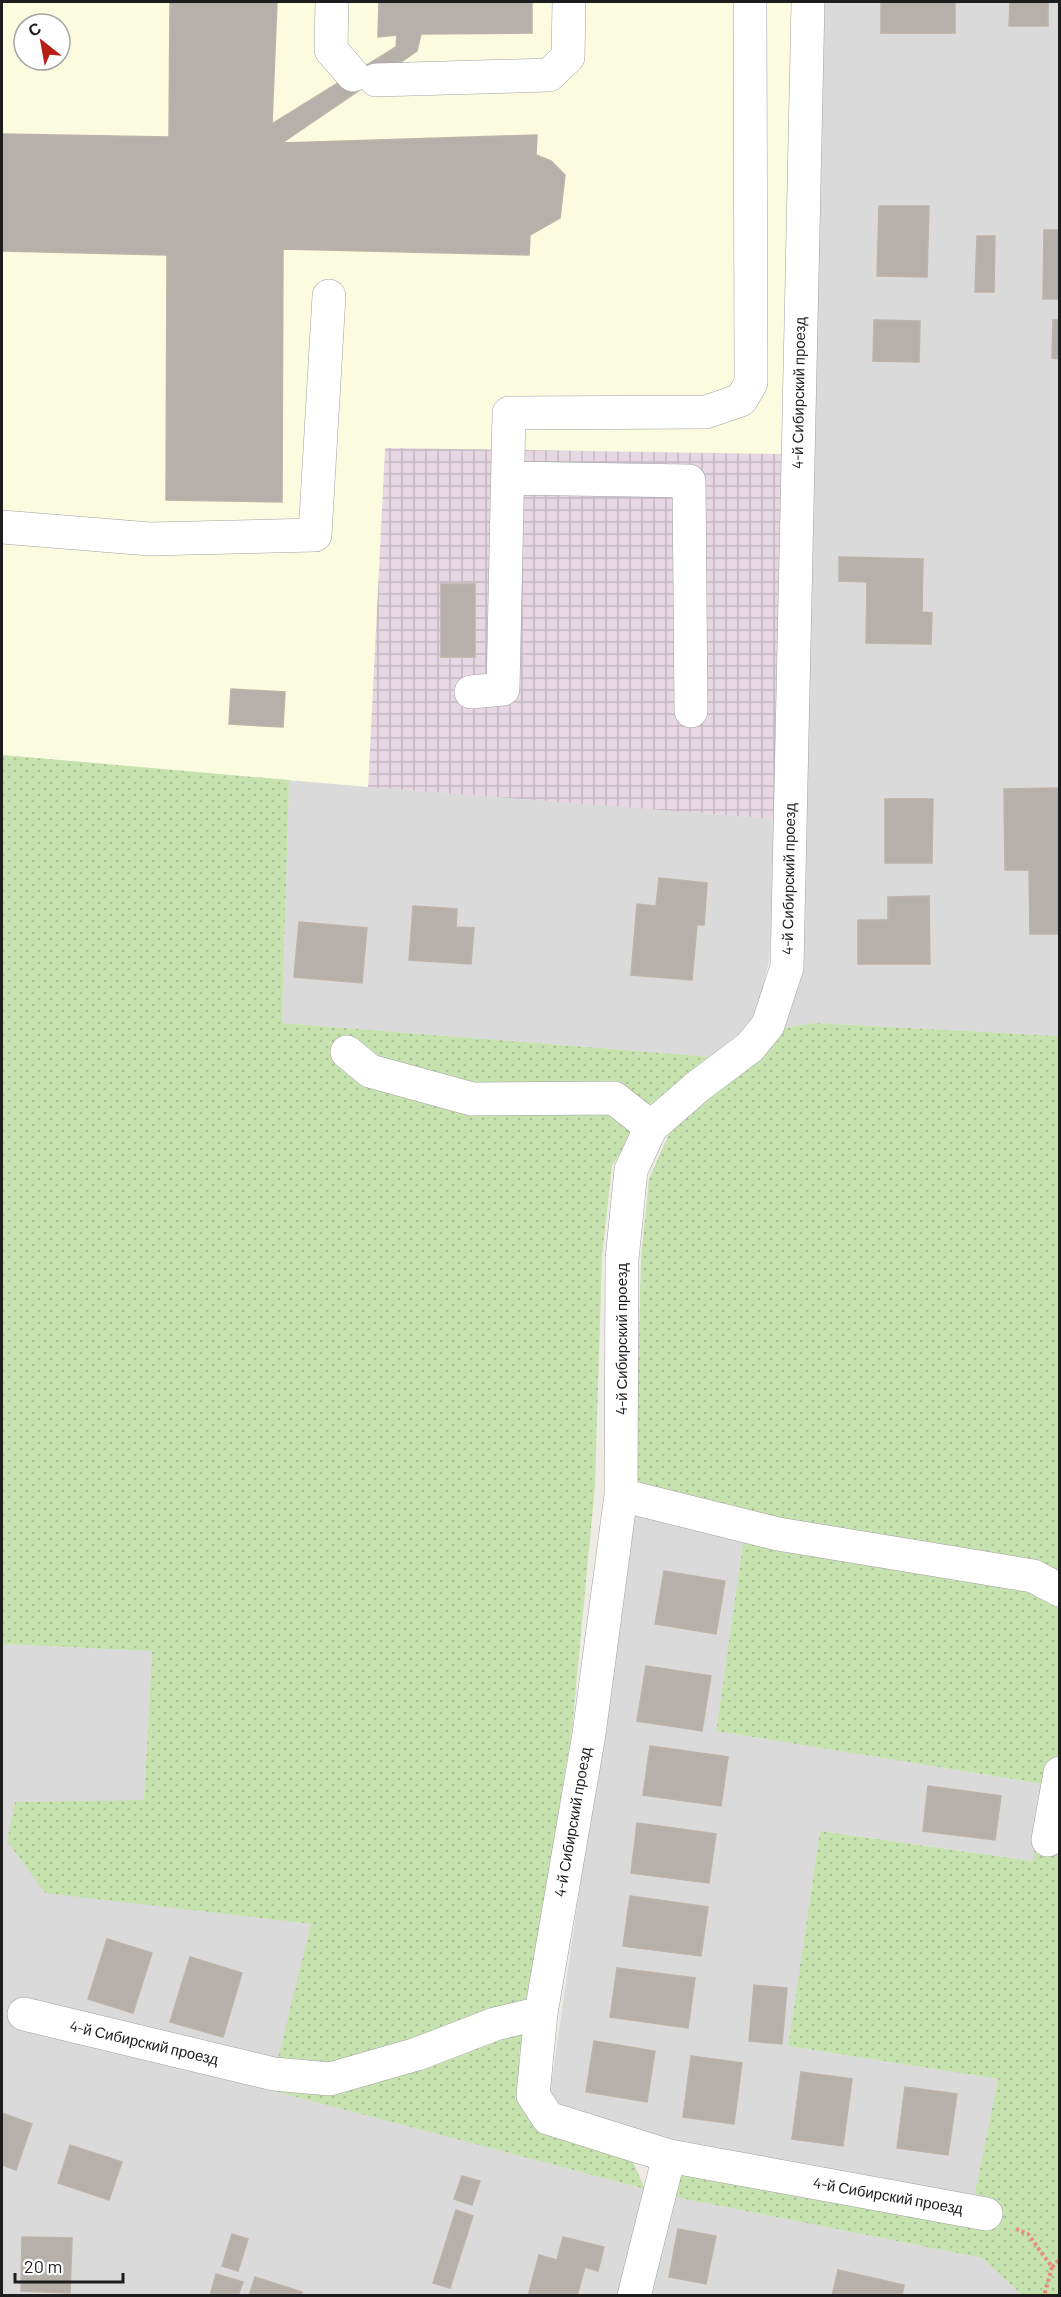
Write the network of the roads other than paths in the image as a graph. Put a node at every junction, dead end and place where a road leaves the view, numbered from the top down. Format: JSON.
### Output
{"nodes":[{"id":1,"x":332,"y":2,"type":"edge"},
{"id":2,"x":569,"y":2,"type":"edge"},
{"id":3,"x":750,"y":2,"type":"edge"},
{"id":4,"x":808,"y":2,"type":"edge"},
{"id":5,"x":329,"y":296,"type":"dead end"},
{"id":6,"x":508,"y":478,"type":"junction"},
{"id":7,"x":2,"y":527,"type":"edge"},
{"id":8,"x":471,"y":692,"type":"dead end"},
{"id":9,"x":691,"y":711,"type":"dead end"},
{"id":10,"x":347,"y":1052,"type":"dead end"},
{"id":11,"x":651,"y":1127,"type":"junction"},
{"id":12,"x":621,"y":1495,"type":"junction"},
{"id":13,"x":1059,"y":1590,"type":"edge"},
{"id":14,"x":1059,"y":1773,"type":"edge"},
{"id":15,"x":1048,"y":1840,"type":"dead end"},
{"id":16,"x":541,"y":2013,"type":"junction"},
{"id":17,"x":24,"y":2014,"type":"dead end"},
{"id":18,"x":669,"y":2156,"type":"junction"},
{"id":19,"x":986,"y":2214,"type":"road end"},
{"id":20,"x":634,"y":2295,"type":"edge"}],
"edges":[{"from":1,"to":2,"type":"street"},
{"from":3,"to":6,"type":"street"},
{"from":4,"to":11,"type":"street","name":"4-й Сибирский проезд"},
{"from":5,"to":7,"type":"street"},
{"from":6,"to":8,"type":"street"},
{"from":6,"to":9,"type":"street"},
{"from":10,"to":11,"type":"street"},
{"from":11,"to":12,"type":"street","name":"4-й Сибирский проезд"},
{"from":12,"to":13,"type":"street"},
{"from":12,"to":16,"type":"street","name":"4-й Сибирский проезд"},
{"from":14,"to":15,"type":"street"},
{"from":16,"to":17,"type":"street","name":"4-й Сибирский проезд"},
{"from":16,"to":18,"type":"street","name":"4-й Сибирский проезд"},
{"from":18,"to":19,"type":"street","name":"4-й Сибирский проезд"},
{"from":18,"to":20,"type":"street"}]}
